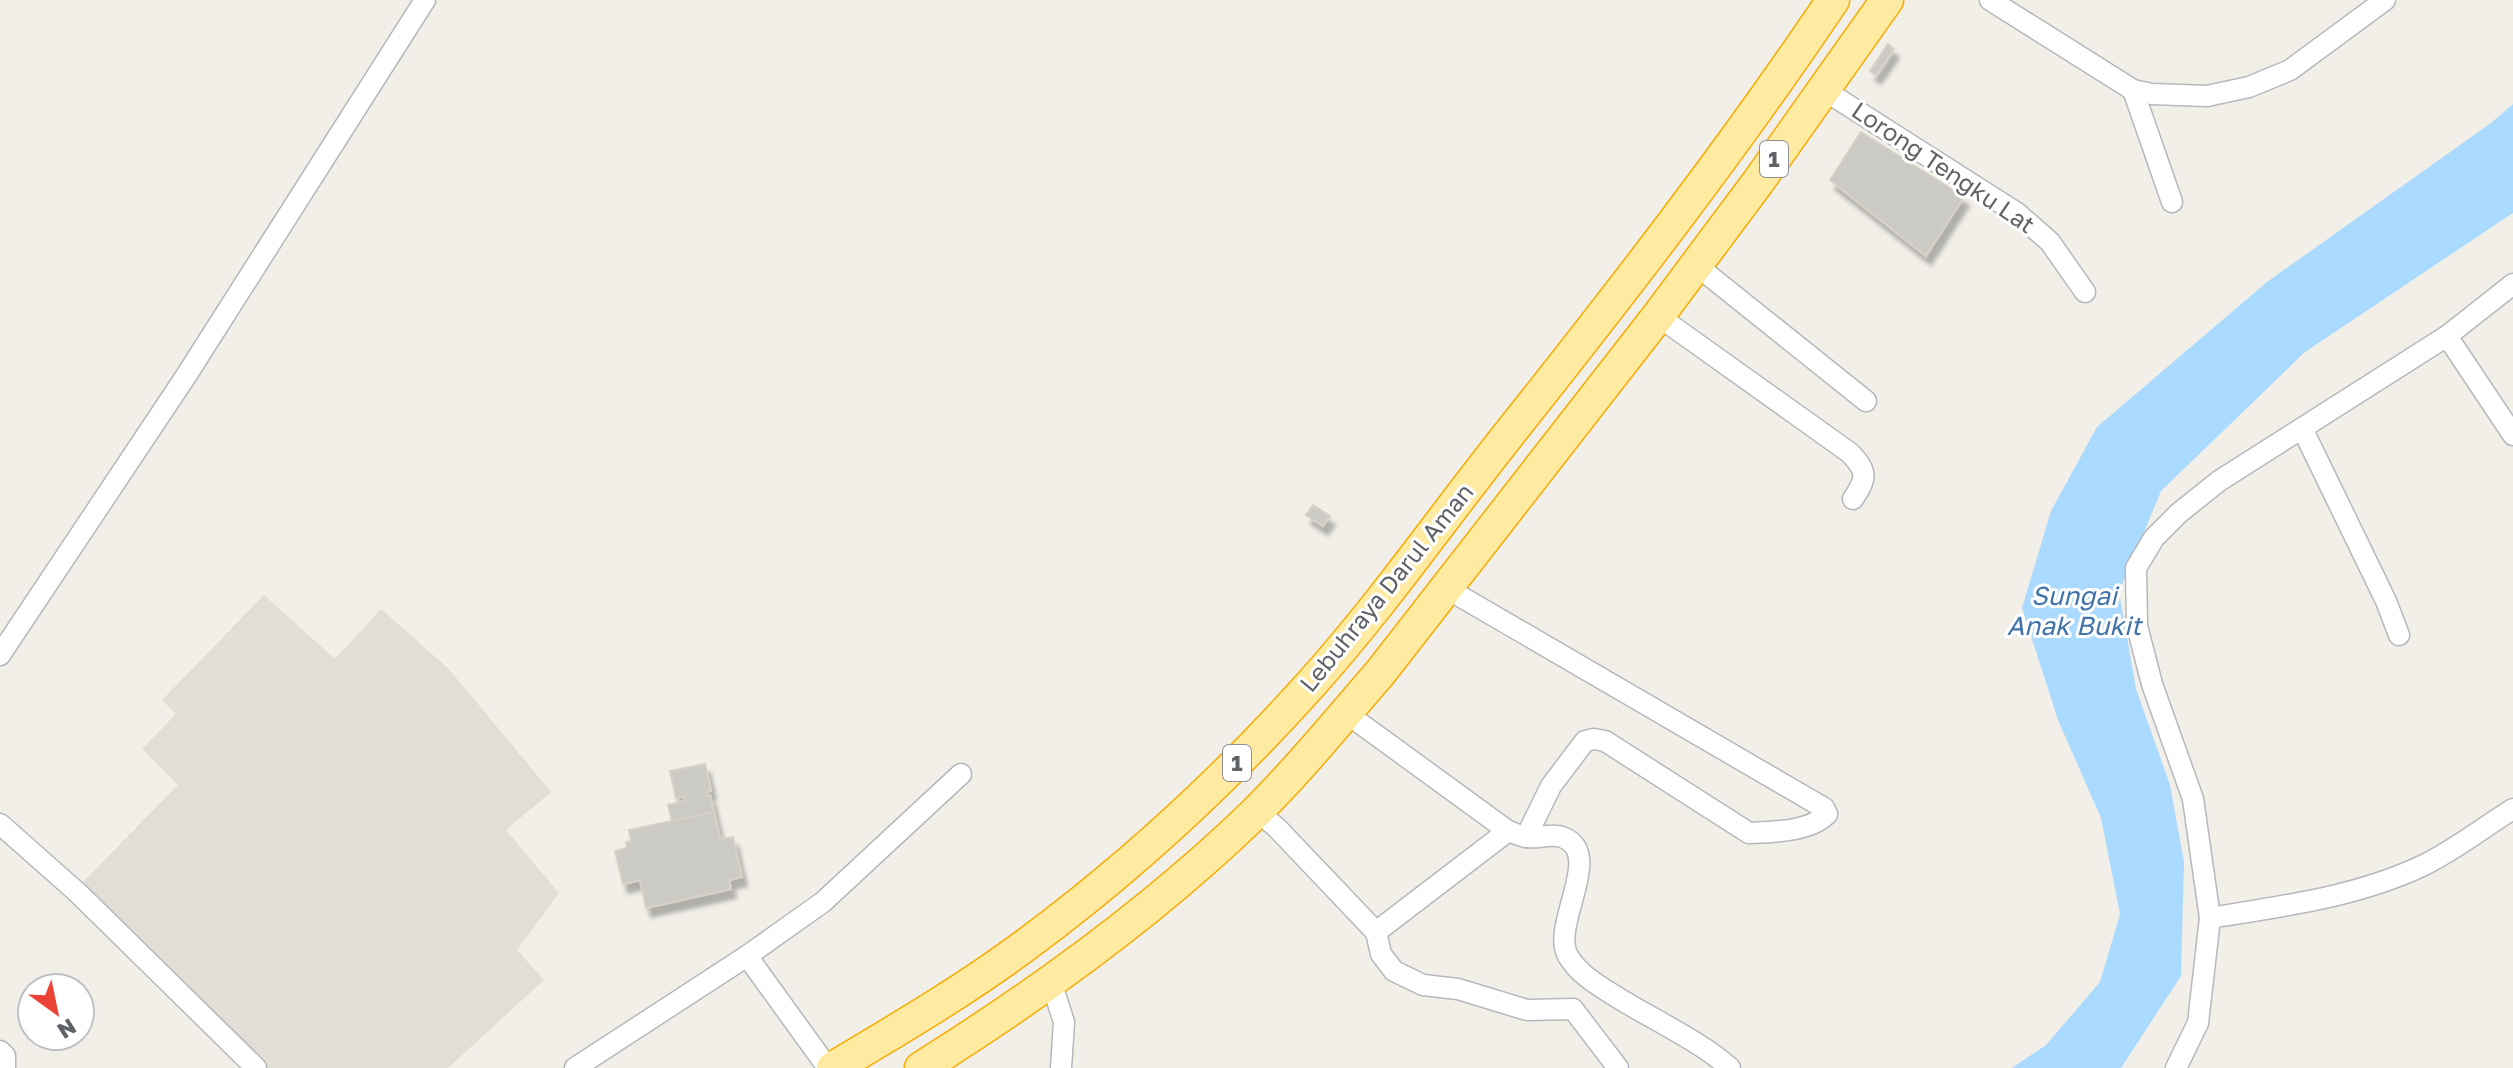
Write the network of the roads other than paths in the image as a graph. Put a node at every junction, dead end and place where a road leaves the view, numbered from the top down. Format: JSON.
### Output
{"nodes":[{"id":1,"x":425,"y":0,"type":"edge"},
{"id":2,"x":1833,"y":0,"type":"edge"},
{"id":3,"x":1887,"y":0,"type":"edge"},
{"id":4,"x":1990,"y":0,"type":"edge"},
{"id":5,"x":2385,"y":0,"type":"edge"},
{"id":6,"x":1824,"y":90,"type":"junction"},
{"id":7,"x":2133,"y":90,"type":"junction"},
{"id":8,"x":2172,"y":202,"type":"dead end"},
{"id":9,"x":1696,"y":265,"type":"junction"},
{"id":10,"x":2513,"y":284,"type":"edge"},
{"id":11,"x":2085,"y":292,"type":"dead end"},
{"id":12,"x":1658,"y":316,"type":"junction"},
{"id":13,"x":2447,"y":336,"type":"junction"},
{"id":14,"x":1630,"y":352,"type":"junction"},
{"id":15,"x":1560,"y":370,"type":"junction"},
{"id":16,"x":1866,"y":401,"type":"dead end"},
{"id":17,"x":2302,"y":428,"type":"junction"},
{"id":18,"x":1570,"y":429,"type":"junction"},
{"id":19,"x":2513,"y":435,"type":"edge"},
{"id":20,"x":1501,"y":444,"type":"junction"},
{"id":21,"x":1853,"y":499,"type":"dead end"},
{"id":22,"x":1446,"y":588,"type":"junction"},
{"id":23,"x":2399,"y":635,"type":"dead end"},
{"id":24,"x":0,"y":655,"type":"edge"},
{"id":25,"x":1346,"y":713,"type":"junction"},
{"id":26,"x":961,"y":774,"type":"dead end"},
{"id":27,"x":2513,"y":809,"type":"edge"},
{"id":28,"x":1257,"y":811,"type":"junction"},
{"id":29,"x":0,"y":824,"type":"edge"},
{"id":30,"x":1517,"y":834,"type":"junction"},
{"id":31,"x":2210,"y":918,"type":"junction"},
{"id":32,"x":1376,"y":932,"type":"junction"},
{"id":33,"x":747,"y":956,"type":"junction"},
{"id":34,"x":1051,"y":982,"type":"junction"},
{"id":35,"x":0,"y":1051,"type":"edge"},
{"id":36,"x":5,"y":1068,"type":"edge"},
{"id":37,"x":256,"y":1068,"type":"edge"},
{"id":38,"x":575,"y":1068,"type":"edge"},
{"id":39,"x":830,"y":1068,"type":"edge"},
{"id":40,"x":921,"y":1068,"type":"edge"},
{"id":41,"x":1061,"y":1068,"type":"edge"},
{"id":42,"x":1618,"y":1068,"type":"edge"},
{"id":43,"x":1730,"y":1068,"type":"edge"},
{"id":44,"x":2176,"y":1068,"type":"edge"}],
"edges":[{"from":1,"to":24,"type":"street"},
{"from":2,"to":15,"type":"highway","name":"Lebuhraya Darul Aman","number":"1"},
{"from":3,"to":6,"type":"highway","name":"Lebuhraya Darul Aman","number":"1"},
{"from":4,"to":7,"type":"street"},
{"from":5,"to":7,"type":"street"},
{"from":6,"to":9,"type":"highway","name":"Lebuhraya Darul Aman","number":"1"},
{"from":6,"to":11,"type":"street","name":"Lorong Tengku Lat"},
{"from":7,"to":8,"type":"street"},
{"from":9,"to":12,"type":"highway","name":"Lebuhraya Darul Aman","number":"1"},
{"from":9,"to":16,"type":"street"},
{"from":10,"to":13,"type":"street"},
{"from":12,"to":14,"type":"highway","name":"Lebuhraya Darul Aman","number":"1"},
{"from":12,"to":21,"type":"street"},
{"from":13,"to":17,"type":"street"},
{"from":13,"to":19,"type":"street"},
{"from":14,"to":15,"type":"highway"},
{"from":14,"to":18,"type":"highway","name":"Lebuhraya Darul Aman","number":"1"},
{"from":15,"to":20,"type":"highway","name":"Lebuhraya Darul Aman","number":"1"},
{"from":17,"to":23,"type":"street"},
{"from":17,"to":31,"type":"street"},
{"from":18,"to":20,"type":"highway"},
{"from":18,"to":22,"type":"highway","name":"Lebuhraya Darul Aman","number":"1"},
{"from":20,"to":39,"type":"highway","name":"Lebuhraya Darul Aman","number":"1"},
{"from":22,"to":25,"type":"highway","name":"Lebuhraya Darul Aman","number":"1"},
{"from":22,"to":30,"type":"street"},
{"from":25,"to":28,"type":"highway","name":"Lebuhraya Darul Aman","number":"1"},
{"from":25,"to":30,"type":"street"},
{"from":26,"to":33,"type":"street"},
{"from":27,"to":31,"type":"street"},
{"from":28,"to":32,"type":"street"},
{"from":28,"to":34,"type":"highway","name":"Lebuhraya Darul Aman","number":"1"},
{"from":29,"to":37,"type":"street"},
{"from":30,"to":32,"type":"street"},
{"from":30,"to":43,"type":"street"},
{"from":31,"to":44,"type":"street"},
{"from":32,"to":42,"type":"street"},
{"from":33,"to":38,"type":"street"},
{"from":33,"to":39,"type":"street"},
{"from":34,"to":40,"type":"highway","name":"Lebuhraya Darul Aman","number":"1"},
{"from":34,"to":41,"type":"street"},
{"from":35,"to":36,"type":"street"}]}
